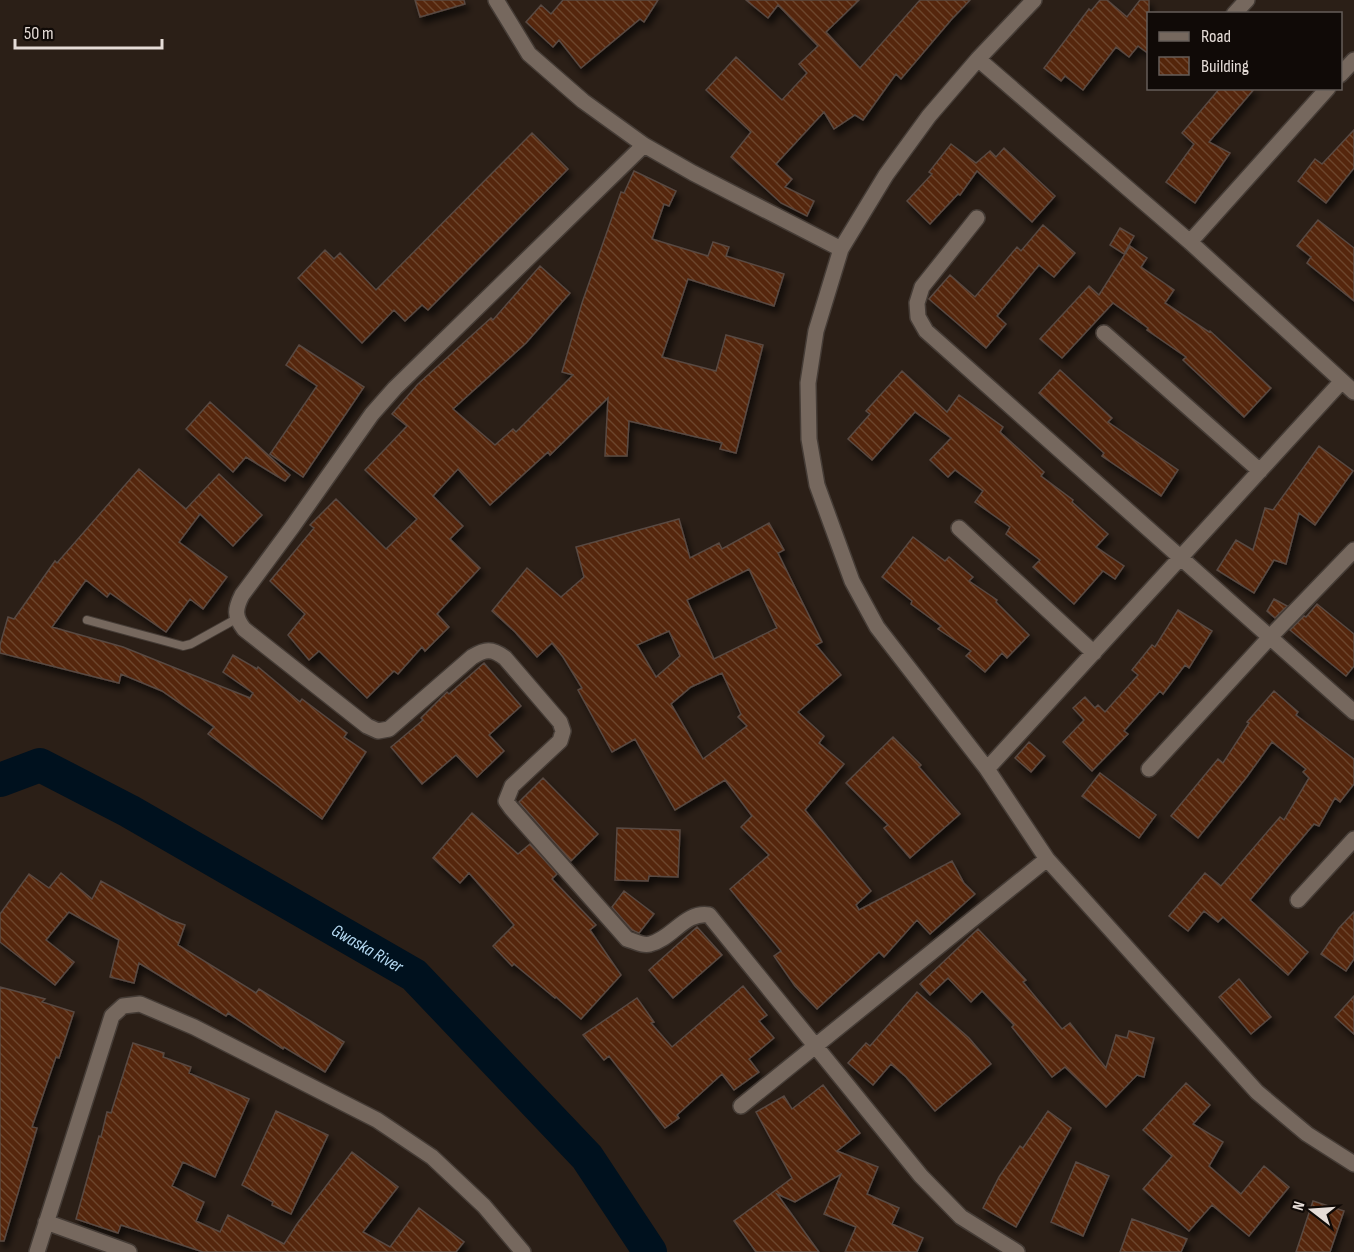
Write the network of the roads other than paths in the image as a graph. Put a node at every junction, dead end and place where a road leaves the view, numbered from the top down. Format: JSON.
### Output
{"nodes":[{"id":1,"x":496,"y":0,"type":"edge"},
{"id":2,"x":1034,"y":0,"type":"edge"},
{"id":3,"x":1246,"y":0,"type":"edge"},
{"id":4,"x":1236,"y":12,"type":"edge"},
{"id":5,"x":978,"y":59,"type":"junction"},
{"id":6,"x":1354,"y":60,"type":"edge"},
{"id":7,"x":1342,"y":74,"type":"edge"},
{"id":8,"x":1326,"y":90,"type":"edge"},
{"id":9,"x":644,"y":145,"type":"junction"},
{"id":10,"x":977,"y":218,"type":"dead end"},
{"id":11,"x":1190,"y":242,"type":"junction"},
{"id":12,"x":841,"y":249,"type":"junction"},
{"id":13,"x":1104,"y":333,"type":"dead end"},
{"id":14,"x":1342,"y":381,"type":"junction"},
{"id":15,"x":1354,"y":392,"type":"edge"},
{"id":16,"x":1260,"y":471,"type":"junction"},
{"id":17,"x":959,"y":528,"type":"dead end"},
{"id":18,"x":1354,"y":550,"type":"edge"},
{"id":19,"x":1180,"y":559,"type":"junction"},
{"id":20,"x":236,"y":619,"type":"junction"},
{"id":21,"x":87,"y":620,"type":"dead end"},
{"id":22,"x":1270,"y":637,"type":"junction"},
{"id":23,"x":1094,"y":652,"type":"junction"},
{"id":24,"x":1354,"y":712,"type":"edge"},
{"id":25,"x":987,"y":769,"type":"junction"},
{"id":26,"x":1149,"y":769,"type":"dead end"},
{"id":27,"x":1354,"y":839,"type":"edge"},
{"id":28,"x":1047,"y":859,"type":"junction"},
{"id":29,"x":1298,"y":900,"type":"dead end"},
{"id":30,"x":817,"y":1046,"type":"junction"},
{"id":31,"x":741,"y":1106,"type":"dead end"},
{"id":32,"x":1354,"y":1164,"type":"edge"},
{"id":33,"x":46,"y":1222,"type":"junction"},
{"id":34,"x":37,"y":1252,"type":"edge"},
{"id":35,"x":129,"y":1252,"type":"edge"},
{"id":36,"x":523,"y":1252,"type":"edge"},
{"id":37,"x":1017,"y":1252,"type":"edge"}],
"edges":[{"from":1,"to":9,"type":"street"},
{"from":2,"to":5,"type":"street"},
{"from":3,"to":4,"type":"street"},
{"from":5,"to":11,"type":"street"},
{"from":5,"to":12,"type":"street"},
{"from":6,"to":7,"type":"street"},
{"from":8,"to":11,"type":"street"},
{"from":9,"to":12,"type":"street"},
{"from":9,"to":20,"type":"street"},
{"from":10,"to":19,"type":"street"},
{"from":11,"to":14,"type":"street"},
{"from":12,"to":25,"type":"street"},
{"from":13,"to":16,"type":"street"},
{"from":14,"to":15,"type":"street"},
{"from":14,"to":16,"type":"street"},
{"from":16,"to":19,"type":"street"},
{"from":17,"to":23,"type":"street"},
{"from":18,"to":22,"type":"street"},
{"from":19,"to":22,"type":"street"},
{"from":19,"to":23,"type":"street"},
{"from":20,"to":21,"type":"lane"},
{"from":20,"to":30,"type":"street"},
{"from":22,"to":24,"type":"street"},
{"from":22,"to":26,"type":"street"},
{"from":23,"to":25,"type":"street"},
{"from":25,"to":28,"type":"street"},
{"from":27,"to":29,"type":"street"},
{"from":28,"to":30,"type":"street"},
{"from":28,"to":32,"type":"street"},
{"from":30,"to":31,"type":"street"},
{"from":30,"to":37,"type":"street"},
{"from":33,"to":34,"type":"street"},
{"from":33,"to":35,"type":"street"},
{"from":33,"to":36,"type":"street"}]}
